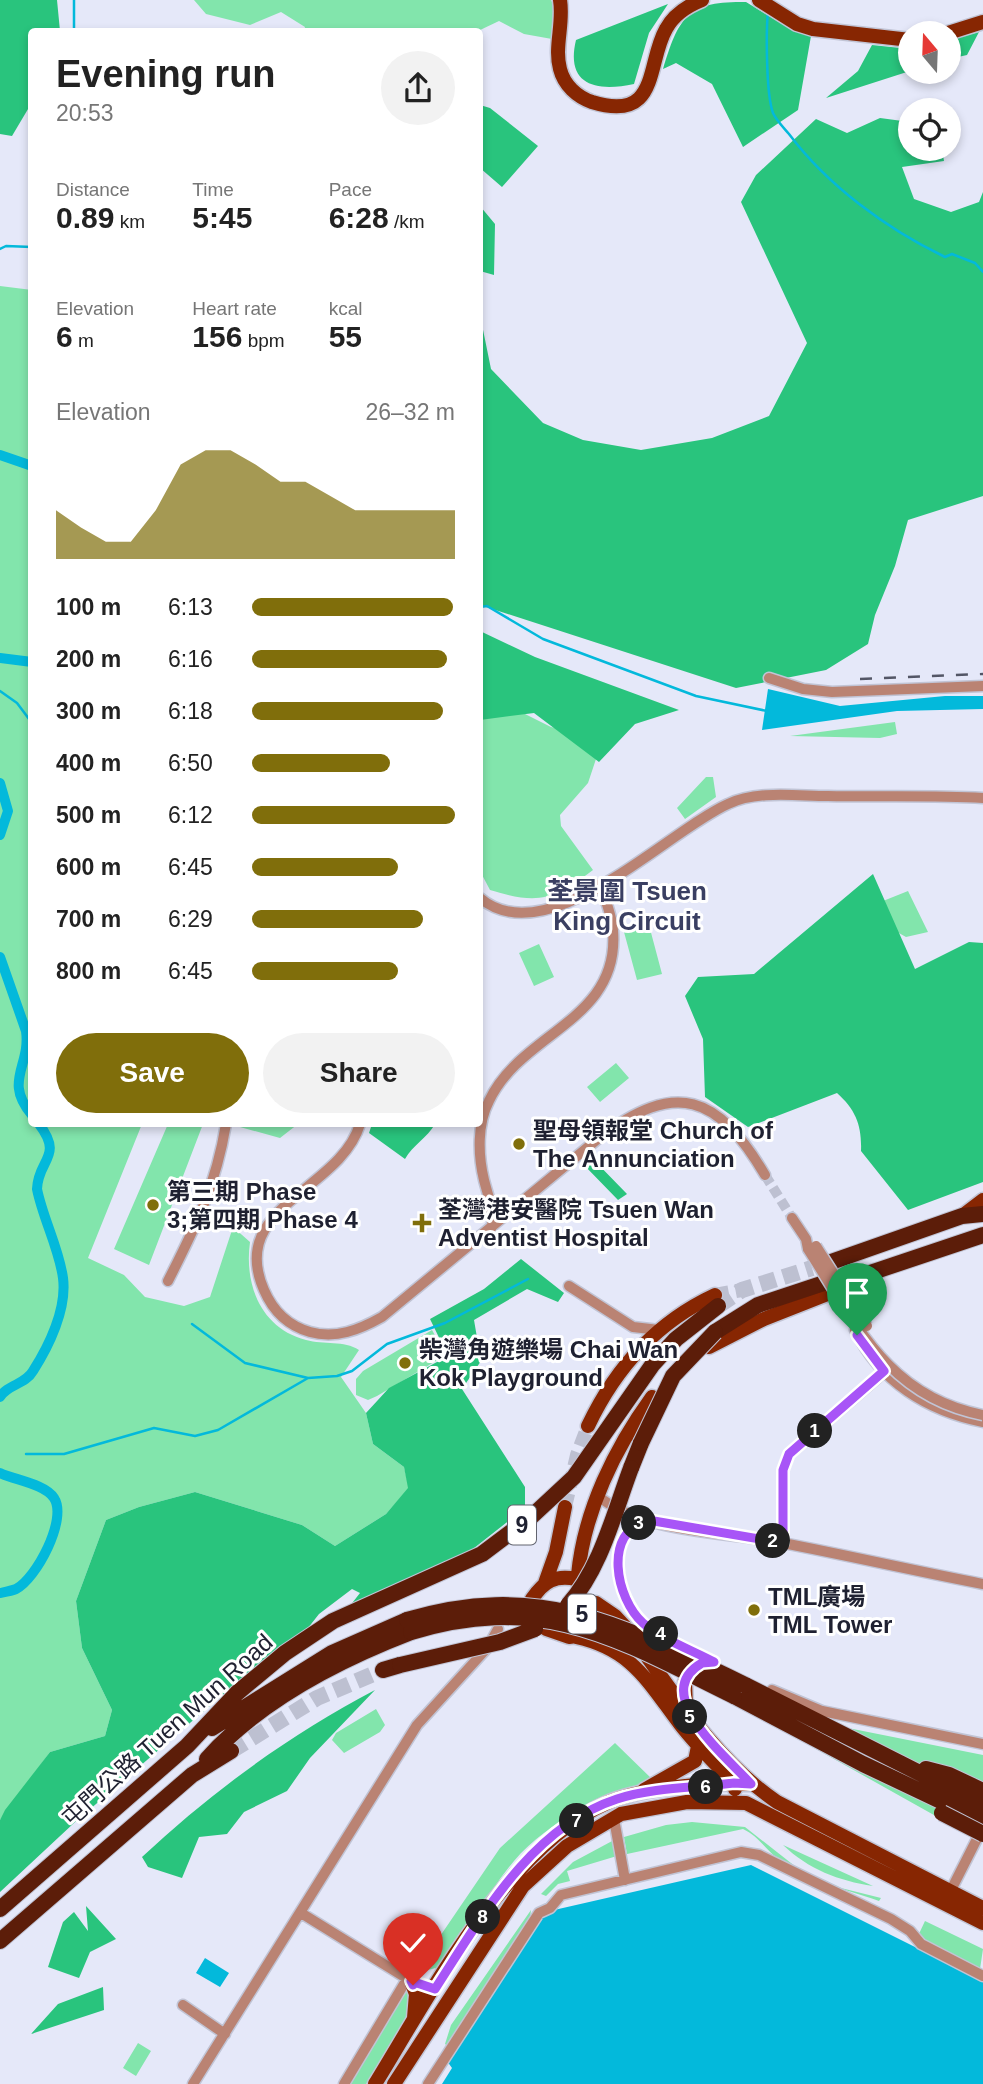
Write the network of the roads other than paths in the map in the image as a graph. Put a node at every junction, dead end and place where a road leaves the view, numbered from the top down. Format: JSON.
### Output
{"nodes":[{"id":1,"x":560,"y":0,"type":"edge"},
{"id":2,"x":702,"y":0,"type":"edge"},
{"id":3,"x":760,"y":0,"type":"edge"},
{"id":4,"x":983,"y":22,"type":"edge"},
{"id":5,"x":961,"y":29,"type":"edge"},
{"id":6,"x":898,"y":39,"type":"edge"},
{"id":7,"x":769,"y":678,"type":"dead end"},
{"id":8,"x":983,"y":686,"type":"edge"},
{"id":9,"x":983,"y":798,"type":"edge"},
{"id":10,"x":600,"y":884,"type":"junction"},
{"id":11,"x":483,"y":900,"type":"edge"},
{"id":12,"x":483,"y":1119,"type":"edge"},
{"id":13,"x":226,"y":1127,"type":"edge"},
{"id":14,"x":359,"y":1127,"type":"edge"},
{"id":15,"x":481,"y":1127,"type":"edge"},
{"id":16,"x":765,"y":1175,"type":"tunnel mouth"},
{"id":17,"x":490,"y":1196,"type":"junction"},
{"id":18,"x":983,"y":1200,"type":"edge"},
{"id":19,"x":513,"y":1209,"type":"junction"},
{"id":20,"x":983,"y":1214,"type":"edge"},
{"id":21,"x":962,"y":1216,"type":"junction"},
{"id":22,"x":792,"y":1218,"type":"tunnel mouth"},
{"id":23,"x":492,"y":1227,"type":"junction"},
{"id":24,"x":983,"y":1235,"type":"edge"},
{"id":25,"x":810,"y":1245,"type":"junction"},
{"id":26,"x":831,"y":1262,"type":"tunnel mouth"},
{"id":27,"x":168,"y":1280,"type":"dead end"},
{"id":28,"x":849,"y":1280,"type":"dead end"},
{"id":29,"x":569,"y":1286,"type":"dead end"},
{"id":30,"x":829,"y":1294,"type":"joint"},
{"id":31,"x":717,"y":1300,"type":"joint"},
{"id":32,"x":633,"y":1327,"type":"junction"},
{"id":33,"x":659,"y":1330,"type":"junction"},
{"id":34,"x":855,"y":1330,"type":"dead end"},
{"id":35,"x":642,"y":1347,"type":"junction"},
{"id":36,"x":709,"y":1347,"type":"dead end"},
{"id":37,"x":884,"y":1371,"type":"junction"},
{"id":38,"x":652,"y":1398,"type":"dead end"},
{"id":39,"x":983,"y":1410,"type":"edge"},
{"id":40,"x":983,"y":1415,"type":"edge"},
{"id":41,"x":983,"y":1422,"type":"edge"},
{"id":42,"x":588,"y":1426,"type":"tunnel mouth"},
{"id":43,"x":598,"y":1496,"type":"junction"},
{"id":44,"x":565,"y":1507,"type":"tunnel mouth"},
{"id":45,"x":648,"y":1520,"type":"junction"},
{"id":46,"x":783,"y":1543,"type":"junction"},
{"id":47,"x":580,"y":1581,"type":"junction"},
{"id":48,"x":545,"y":1583,"type":"junction"},
{"id":49,"x":983,"y":1584,"type":"edge"},
{"id":50,"x":596,"y":1603,"type":"junction"},
{"id":51,"x":568,"y":1605,"type":"dead end"},
{"id":52,"x":409,"y":1626,"type":"junction"},
{"id":53,"x":539,"y":1626,"type":"junction"},
{"id":54,"x":498,"y":1629,"type":"dead end"},
{"id":55,"x":576,"y":1637,"type":"junction"},
{"id":56,"x":714,"y":1662,"type":"junction"},
{"id":57,"x":383,"y":1670,"type":"tunnel mouth"},
{"id":58,"x":686,"y":1713,"type":"junction"},
{"id":59,"x":983,"y":1744,"type":"edge"},
{"id":60,"x":698,"y":1745,"type":"junction"},
{"id":61,"x":187,"y":1746,"type":"junction"},
{"id":62,"x":230,"y":1751,"type":"tunnel mouth"},
{"id":63,"x":897,"y":1761,"type":"junction"},
{"id":64,"x":863,"y":1764,"type":"junction"},
{"id":65,"x":192,"y":1774,"type":"junction"},
{"id":66,"x":734,"y":1783,"type":"junction"},
{"id":67,"x":751,"y":1784,"type":"junction"},
{"id":68,"x":983,"y":1791,"type":"edge"},
{"id":69,"x":633,"y":1795,"type":"junction"},
{"id":70,"x":744,"y":1803,"type":"junction"},
{"id":71,"x":983,"y":1805,"type":"edge"},
{"id":72,"x":614,"y":1819,"type":"junction"},
{"id":73,"x":983,"y":1824,"type":"edge"},
{"id":74,"x":983,"y":1834,"type":"edge"},
{"id":75,"x":625,"y":1880,"type":"junction"},
{"id":76,"x":947,"y":1897,"type":"junction"},
{"id":77,"x":983,"y":1908,"type":"edge"},
{"id":78,"x":0,"y":1909,"type":"edge"},
{"id":79,"x":301,"y":1913,"type":"junction"},
{"id":80,"x":983,"y":1923,"type":"edge"},
{"id":81,"x":0,"y":1941,"type":"edge"},
{"id":82,"x":467,"y":1969,"type":"junction"},
{"id":83,"x":983,"y":1976,"type":"edge"},
{"id":84,"x":407,"y":1983,"type":"junction"},
{"id":85,"x":435,"y":1989,"type":"junction"},
{"id":86,"x":183,"y":2005,"type":"dead end"},
{"id":87,"x":413,"y":2023,"type":"junction"},
{"id":88,"x":225,"y":2034,"type":"junction"},
{"id":89,"x":193,"y":2084,"type":"edge"},
{"id":90,"x":344,"y":2084,"type":"edge"},
{"id":91,"x":375,"y":2084,"type":"edge"},
{"id":92,"x":394,"y":2084,"type":"edge"},
{"id":93,"x":428,"y":2084,"type":"edge"}],
"edges":[{"from":1,"to":2,"type":"main road"},
{"from":3,"to":6,"type":"main road"},
{"from":4,"to":5,"type":"main road"},
{"from":7,"to":8,"type":"street"},
{"from":9,"to":10,"type":"street"},
{"from":10,"to":11,"type":"street"},
{"from":10,"to":12,"type":"street"},
{"from":13,"to":27,"type":"street"},
{"from":14,"to":23,"type":"street"},
{"from":15,"to":17,"type":"street"},
{"from":16,"to":19,"type":"street"},
{"from":17,"to":19,"type":"street"},
{"from":17,"to":23,"type":"street"},
{"from":18,"to":21,"type":"main road"},
{"from":19,"to":23,"type":"street"},
{"from":20,"to":21,"type":"highway"},
{"from":21,"to":26,"type":"highway"},
{"from":22,"to":25,"type":"street"},
{"from":24,"to":28,"type":"highway"},
{"from":25,"to":39,"type":"street","bridge":true},
{"from":25,"to":40,"type":"street","bridge":true},
{"from":29,"to":32,"type":"street"},
{"from":30,"to":36,"type":"main road"},
{"from":30,"to":51,"type":"highway","bridge":true},
{"from":31,"to":33,"type":"main road"},
{"from":31,"to":61,"type":"highway","name":"屯門公路 Tuen Mun Road","number":"9"},
{"from":32,"to":33,"type":"street"},
{"from":32,"to":35,"type":"street"},
{"from":33,"to":35,"type":"main road"},
{"from":34,"to":37,"type":"street"},
{"from":35,"to":42,"type":"main road"},
{"from":37,"to":41,"type":"street"},
{"from":37,"to":46,"type":"street"},
{"from":38,"to":43,"type":"main road"},
{"from":43,"to":45,"type":"street"},
{"from":43,"to":47,"type":"main road"},
{"from":44,"to":48,"type":"main road"},
{"from":45,"to":46,"type":"street"},
{"from":45,"to":56,"type":"street"},
{"from":46,"to":49,"type":"street"},
{"from":47,"to":48,"type":"main road"},
{"from":47,"to":50,"type":"main road"},
{"from":48,"to":53,"type":"main road"},
{"from":50,"to":55,"type":"main road"},
{"from":50,"to":58,"type":"main road"},
{"from":52,"to":61,"type":"highway","number":"5"},
{"from":52,"to":63,"type":"highway","number":"5","bridge":true},
{"from":52,"to":64,"type":"highway","number":"5","bridge":true},
{"from":52,"to":65,"type":"highway","number":"5"},
{"from":53,"to":55,"type":"main road"},
{"from":53,"to":57,"type":"highway","bridge":true},
{"from":54,"to":79,"type":"street"},
{"from":55,"to":60,"type":"main road"},
{"from":56,"to":58,"type":"main road"},
{"from":56,"to":59,"type":"street"},
{"from":58,"to":67,"type":"main road"},
{"from":60,"to":66,"type":"main road"},
{"from":60,"to":69,"type":"main road"},
{"from":61,"to":78,"type":"highway","name":"屯門公路 Tuen Mun Road","number":"9"},
{"from":62,"to":65,"type":"highway","name":"屯門公路 Tuen Mun Road"},
{"from":63,"to":68,"type":"highway"},
{"from":63,"to":71,"type":"highway","number":"5"},
{"from":64,"to":73,"type":"highway","number":"5"},
{"from":64,"to":74,"type":"highway","bridge":true},
{"from":65,"to":81,"type":"highway","name":"屯門公路 Tuen Mun Road"},
{"from":66,"to":67,"type":"main road"},
{"from":66,"to":69,"type":"main road"},
{"from":66,"to":70,"type":"main road"},
{"from":67,"to":70,"type":"main road"},
{"from":67,"to":76,"type":"main road"},
{"from":69,"to":85,"type":"main road"},
{"from":70,"to":72,"type":"main road"},
{"from":70,"to":76,"type":"main road"},
{"from":72,"to":75,"type":"street"},
{"from":72,"to":82,"type":"main road"},
{"from":73,"to":76,"type":"street"},
{"from":75,"to":83,"type":"street"},
{"from":75,"to":93,"type":"street"},
{"from":76,"to":77,"type":"main road"},
{"from":76,"to":80,"type":"main road"},
{"from":79,"to":84,"type":"street"},
{"from":79,"to":88,"type":"street"},
{"from":82,"to":85,"type":"main road"},
{"from":82,"to":92,"type":"main road"},
{"from":84,"to":85,"type":"street"},
{"from":84,"to":87,"type":"main road"},
{"from":84,"to":90,"type":"street"},
{"from":85,"to":87,"type":"main road"},
{"from":86,"to":88,"type":"street"},
{"from":87,"to":91,"type":"main road"},
{"from":88,"to":89,"type":"street"}]}
